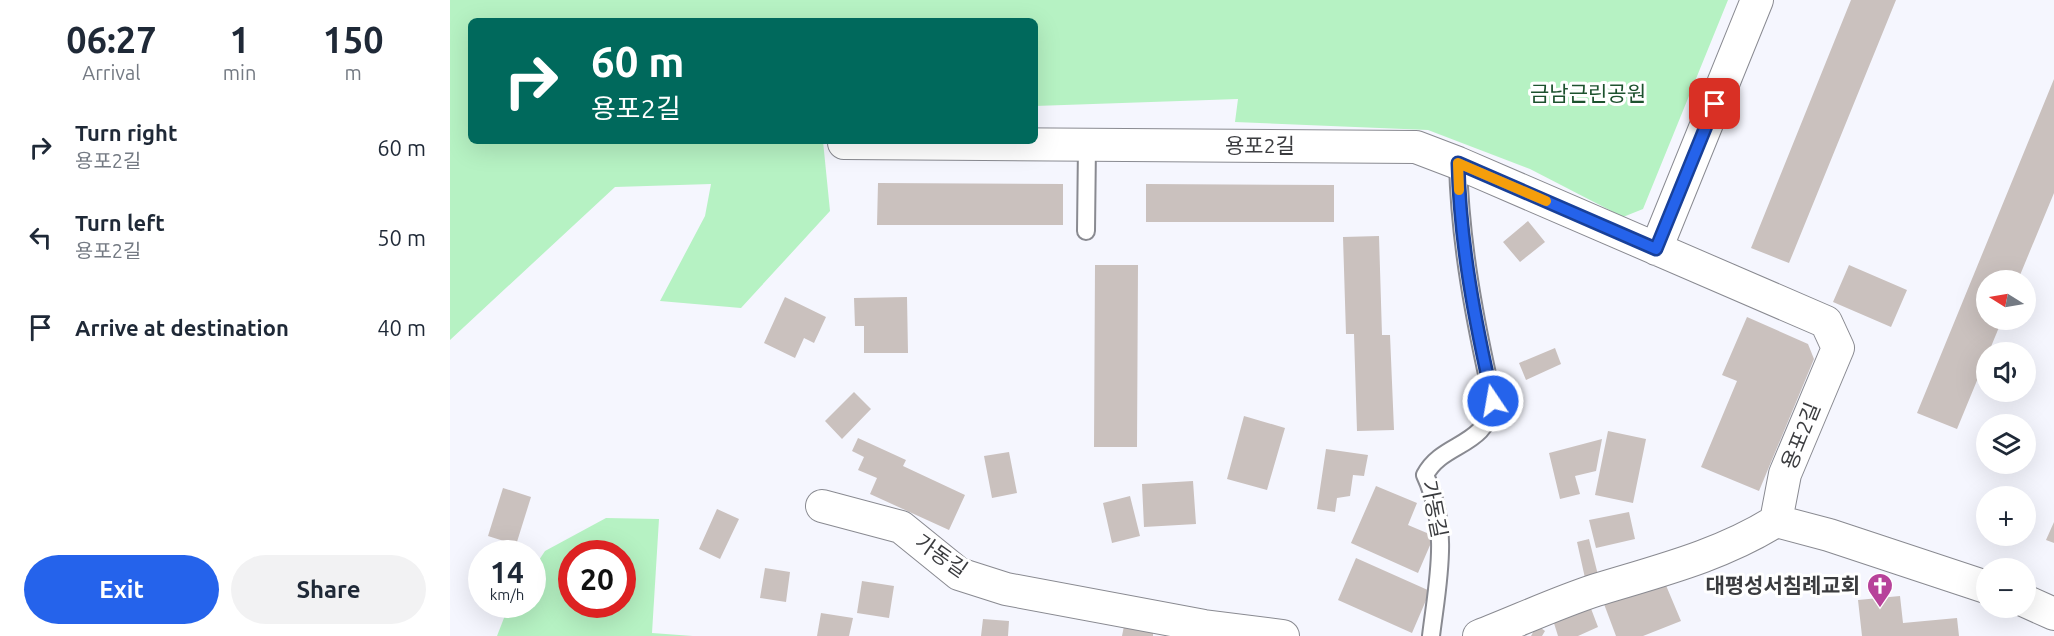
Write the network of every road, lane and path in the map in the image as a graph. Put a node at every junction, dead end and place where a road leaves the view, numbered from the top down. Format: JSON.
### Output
{"nodes":[{"id":1,"x":1757,"y":0,"type":"edge"},
{"id":2,"x":966,"y":144,"type":"edge"},
{"id":3,"x":1087,"y":145,"type":"junction"},
{"id":4,"x":1458,"y":163,"type":"junction"},
{"id":5,"x":1086,"y":231,"type":"dead end"},
{"id":6,"x":1656,"y":249,"type":"junction"},
{"id":7,"x":822,"y":506,"type":"dead end"},
{"id":8,"x":1776,"y":521,"type":"junction"},
{"id":9,"x":1976,"y":584,"type":"edge"},
{"id":10,"x":2036,"y":606,"type":"edge"},
{"id":11,"x":2054,"y":614,"type":"edge"},
{"id":12,"x":1204,"y":631,"type":"edge"},
{"id":13,"x":1283,"y":636,"type":"edge"},
{"id":14,"x":1431,"y":636,"type":"edge"},
{"id":15,"x":1479,"y":636,"type":"edge"}],
"edges":[{"from":1,"to":6,"type":"street"},
{"from":2,"to":3,"type":"street","name":"용포2길"},
{"from":3,"to":4,"type":"street","name":"용포2길"},
{"from":3,"to":5,"type":"lane"},
{"from":4,"to":6,"type":"street","name":"용포2길"},
{"from":4,"to":14,"type":"lane","name":"가동길"},
{"from":6,"to":8,"type":"street","name":"용포2길"},
{"from":7,"to":12,"type":"street","name":"가동길"},
{"from":8,"to":9,"type":"street"},
{"from":8,"to":15,"type":"street"},
{"from":10,"to":11,"type":"street"},
{"from":12,"to":13,"type":"street","name":"가동길"}]}
